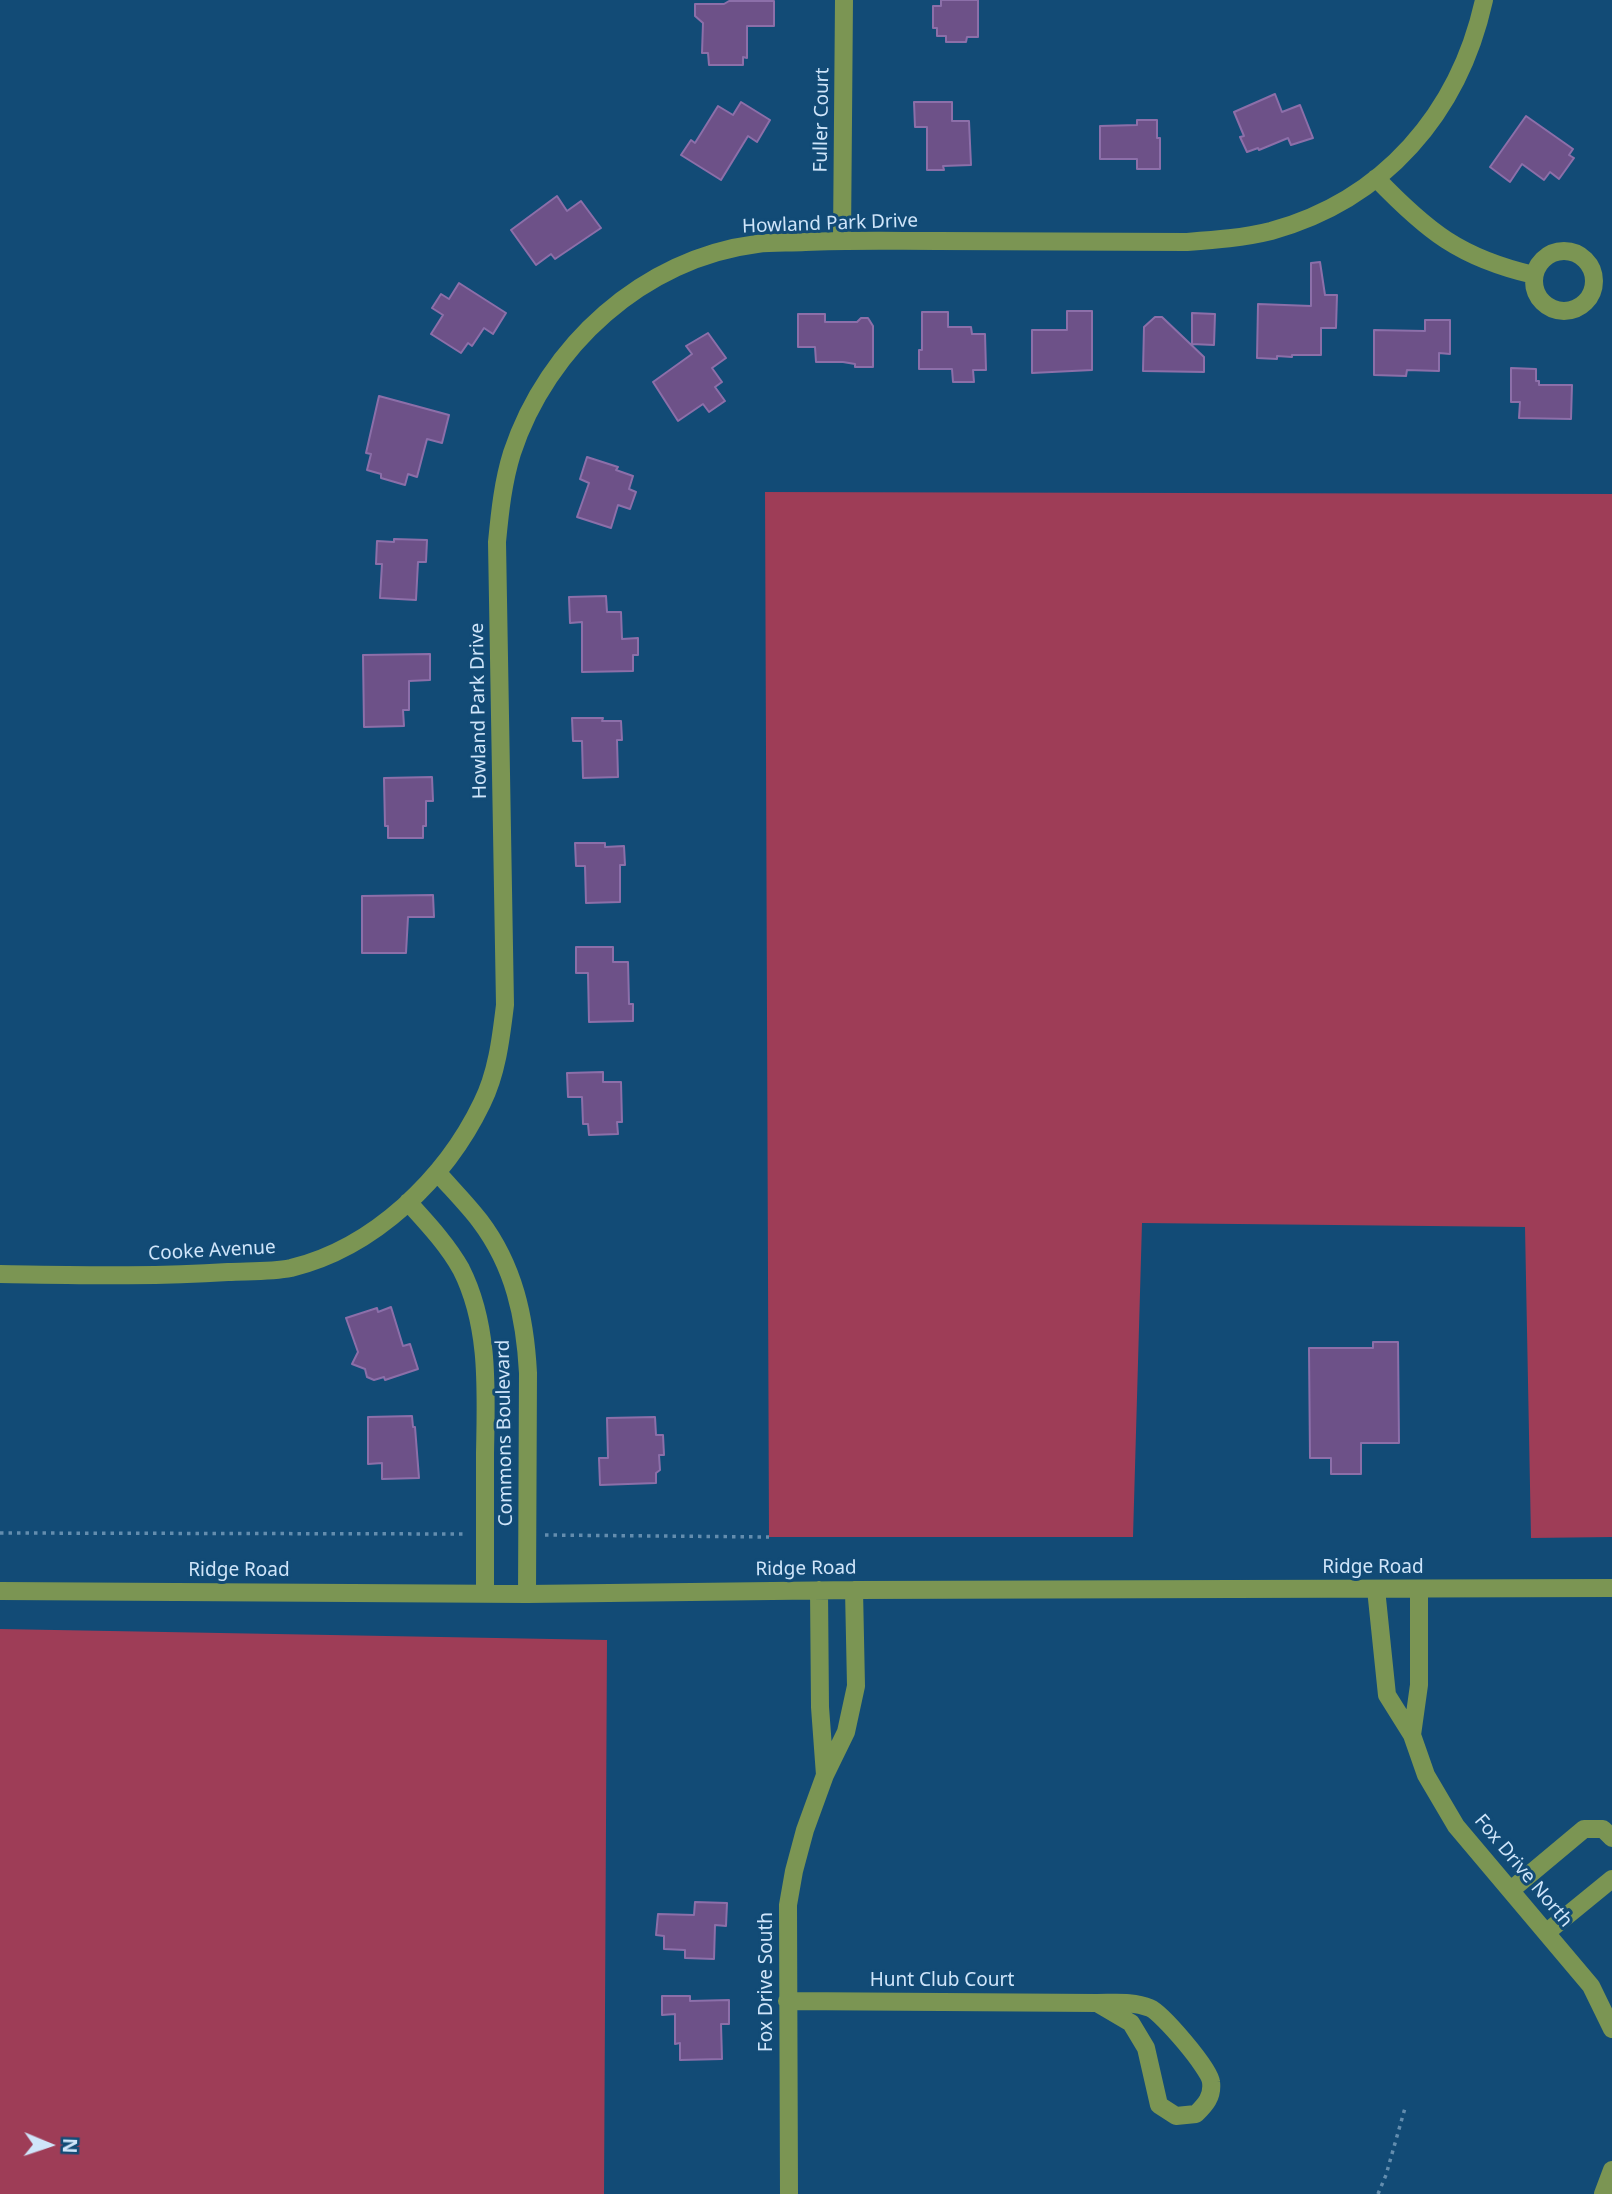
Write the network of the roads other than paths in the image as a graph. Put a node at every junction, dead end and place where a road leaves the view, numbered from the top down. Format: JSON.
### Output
{"nodes":[{"id":1,"x":844,"y":0,"type":"edge"},
{"id":2,"x":1483,"y":0,"type":"edge"},
{"id":3,"x":1376,"y":178,"type":"junction"},
{"id":4,"x":842,"y":240,"type":"junction"},
{"id":5,"x":1534,"y":275,"type":"dead end"},
{"id":6,"x":437,"y":1172,"type":"junction"},
{"id":7,"x":408,"y":1202,"type":"junction"},
{"id":8,"x":0,"y":1274,"type":"edge"},
{"id":9,"x":1419,"y":1588,"type":"junction"},
{"id":10,"x":1612,"y":1588,"type":"edge"},
{"id":11,"x":1376,"y":1589,"type":"junction"},
{"id":12,"x":819,"y":1590,"type":"junction"},
{"id":13,"x":854,"y":1590,"type":"junction"},
{"id":14,"x":0,"y":1591,"type":"edge"},
{"id":15,"x":485,"y":1593,"type":"junction"},
{"id":16,"x":527,"y":1594,"type":"junction"},
{"id":17,"x":1412,"y":1735,"type":"junction"},
{"id":18,"x":825,"y":1775,"type":"junction"},
{"id":19,"x":1612,"y":1838,"type":"edge"},
{"id":20,"x":1612,"y":1880,"type":"edge"},
{"id":21,"x":1511,"y":1890,"type":"junction"},
{"id":22,"x":1547,"y":1932,"type":"junction"},
{"id":23,"x":787,"y":2001,"type":"junction"},
{"id":24,"x":1097,"y":2003,"type":"junction"},
{"id":25,"x":1612,"y":2029,"type":"edge"},
{"id":26,"x":1612,"y":2170,"type":"edge"},
{"id":27,"x":789,"y":2194,"type":"edge"},
{"id":28,"x":1603,"y":2194,"type":"edge"}],
"edges":[{"from":1,"to":4,"type":"street","name":"Fuller Court"},
{"from":2,"to":3,"type":"street","name":"Howland Park Drive"},
{"from":3,"to":4,"type":"street","name":"Howland Park Drive"},
{"from":3,"to":5,"type":"street"},
{"from":4,"to":6,"type":"street","name":"Howland Park Drive"},
{"from":6,"to":7,"type":"street","name":"Howland Park Drive"},
{"from":6,"to":16,"type":"street","name":"Commons Boulevard"},
{"from":7,"to":8,"type":"street","name":"Cooke Avenue"},
{"from":7,"to":15,"type":"street","name":"Commons Boulevard"},
{"from":9,"to":10,"type":"street","name":"Ridge Road"},
{"from":9,"to":11,"type":"street","name":"Ridge Road"},
{"from":9,"to":17,"type":"street","name":"Fox Drive North"},
{"from":11,"to":13,"type":"street","name":"Ridge Road"},
{"from":11,"to":17,"type":"street","name":"Fox Drive North"},
{"from":12,"to":13,"type":"street","name":"Ridge Road"},
{"from":12,"to":16,"type":"street","name":"Ridge Road"},
{"from":12,"to":18,"type":"street","name":"Fox Drive South"},
{"from":13,"to":18,"type":"street","name":"Fox Drive South"},
{"from":14,"to":15,"type":"street","name":"Ridge Road"},
{"from":15,"to":16,"type":"street","name":"Ridge Road"},
{"from":17,"to":21,"type":"street","name":"Fox Drive North"},
{"from":18,"to":23,"type":"street","name":"Fox Drive South"},
{"from":19,"to":21,"type":"street"},
{"from":20,"to":22,"type":"street"},
{"from":21,"to":22,"type":"street","name":"Fox Drive North"},
{"from":22,"to":25,"type":"street","name":"Fox Drive North"},
{"from":23,"to":24,"type":"street","name":"Hunt Club Court"},
{"from":23,"to":27,"type":"street","name":"Fox Drive South"},
{"from":24,"to":24,"type":"street","name":"Hunt Club Court"},
{"from":26,"to":28,"type":"street"}]}
